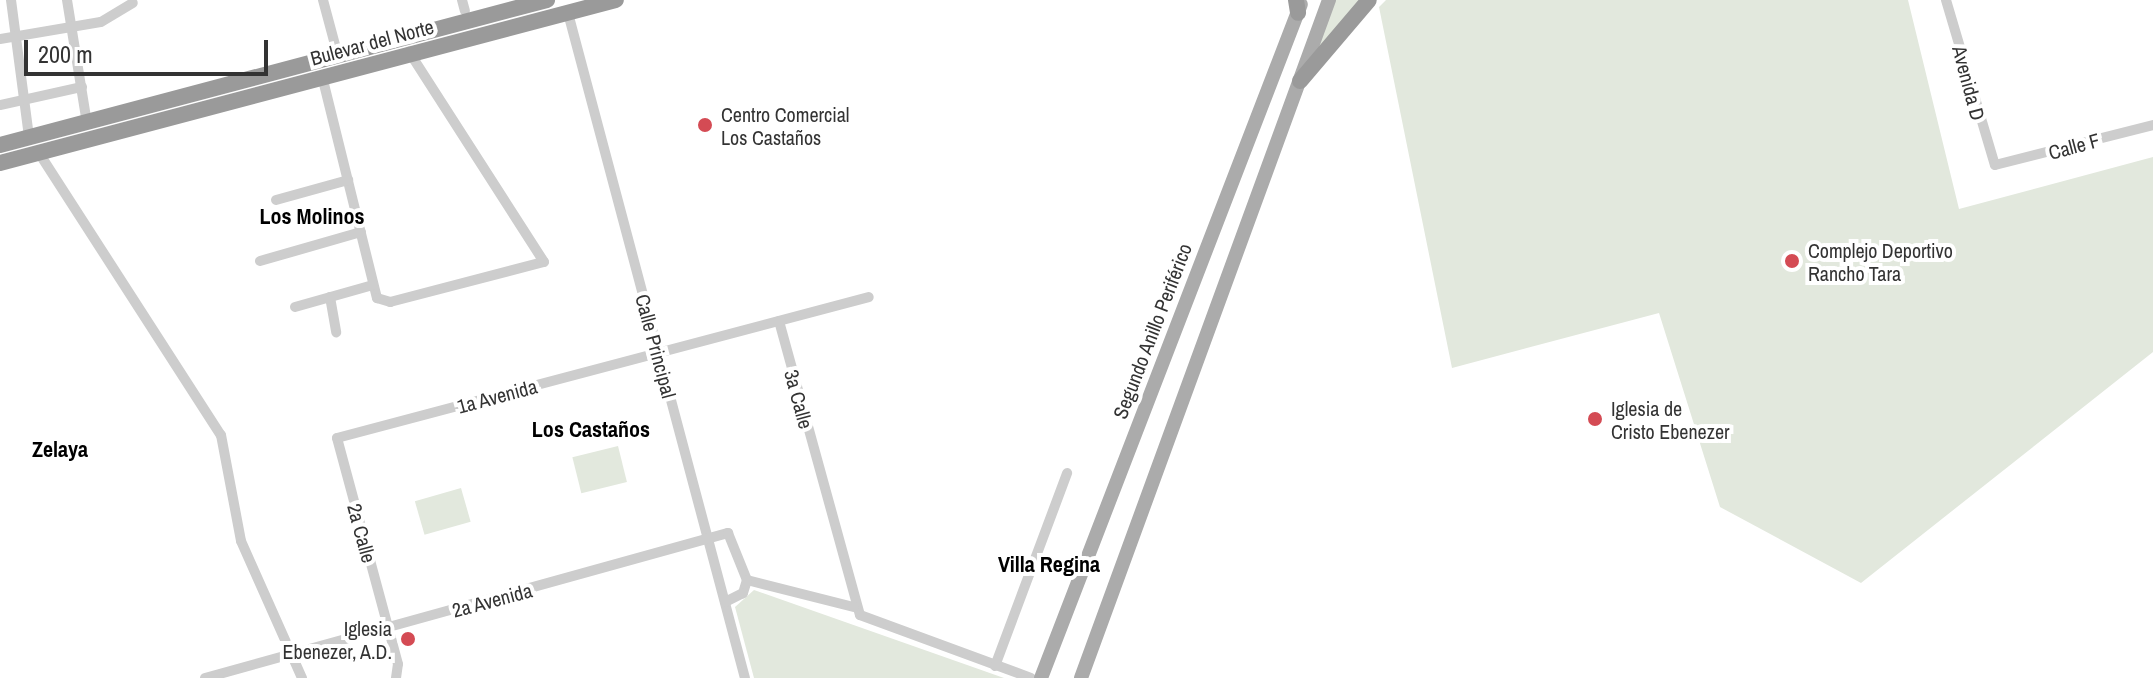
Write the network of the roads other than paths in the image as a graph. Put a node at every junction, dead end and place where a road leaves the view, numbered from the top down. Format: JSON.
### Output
{"nodes":[{"id":1,"x":11,"y":0,"type":"edge"},
{"id":2,"x":67,"y":0,"type":"edge"},
{"id":3,"x":323,"y":0,"type":"edge"},
{"id":4,"x":505,"y":0,"type":"edge"},
{"id":5,"x":547,"y":0,"type":"edge"},
{"id":6,"x":590,"y":0,"type":"edge"},
{"id":7,"x":616,"y":0,"type":"edge"},
{"id":8,"x":1329,"y":0,"type":"edge"},
{"id":9,"x":1369,"y":0,"type":"edge"},
{"id":10,"x":1946,"y":0,"type":"edge"},
{"id":11,"x":133,"y":3,"type":"dead end"},
{"id":12,"x":1299,"y":4,"type":"edge"},
{"id":13,"x":467,"y":10,"type":"edge"},
{"id":14,"x":568,"y":13,"type":"junction"},
{"id":15,"x":72,"y":28,"type":"junction"},
{"id":16,"x":15,"y":37,"type":"junction"},
{"id":17,"x":0,"y":39,"type":"edge"},
{"id":18,"x":459,"y":40,"type":"junction"},
{"id":19,"x":406,"y":45,"type":"junction"},
{"id":20,"x":338,"y":56,"type":"junction"},
{"id":21,"x":322,"y":76,"type":"junction"},
{"id":22,"x":1300,"y":81,"type":"junction"},
{"id":23,"x":82,"y":87,"type":"junction"},
{"id":24,"x":22,"y":100,"type":"junction"},
{"id":25,"x":0,"y":105,"type":"edge"},
{"id":26,"x":87,"y":123,"type":"junction"},
{"id":27,"x":2153,"y":125,"type":"edge"},
{"id":28,"x":29,"y":137,"type":"junction"},
{"id":29,"x":0,"y":145,"type":"edge"},
{"id":30,"x":39,"y":153,"type":"junction"},
{"id":31,"x":0,"y":163,"type":"edge"},
{"id":32,"x":1995,"y":165,"type":"joint"},
{"id":33,"x":348,"y":180,"type":"junction"},
{"id":34,"x":276,"y":200,"type":"dead end"},
{"id":35,"x":361,"y":232,"type":"junction"},
{"id":36,"x":260,"y":261,"type":"dead end"},
{"id":37,"x":373,"y":285,"type":"junction"},
{"id":38,"x":1186,"y":291,"type":"junction"},
{"id":39,"x":330,"y":297,"type":"junction"},
{"id":40,"x":869,"y":297,"type":"dead end"},
{"id":41,"x":1216,"y":301,"type":"junction"},
{"id":42,"x":295,"y":307,"type":"dead end"},
{"id":43,"x":779,"y":321,"type":"junction"},
{"id":44,"x":336,"y":332,"type":"dead end"},
{"id":45,"x":657,"y":354,"type":"junction"},
{"id":46,"x":337,"y":438,"type":"joint"},
{"id":47,"x":1067,"y":473,"type":"dead end"},
{"id":48,"x":708,"y":540,"type":"junction"},
{"id":49,"x":747,"y":580,"type":"junction"},
{"id":50,"x":725,"y":602,"type":"junction"},
{"id":51,"x":857,"y":611,"type":"junction"},
{"id":52,"x":388,"y":628,"type":"junction"},
{"id":53,"x":293,"y":654,"type":"junction"},
{"id":54,"x":995,"y":666,"type":"junction"},
{"id":55,"x":205,"y":678,"type":"edge"},
{"id":56,"x":302,"y":678,"type":"edge"},
{"id":57,"x":396,"y":678,"type":"edge"},
{"id":58,"x":745,"y":678,"type":"edge"},
{"id":59,"x":1031,"y":678,"type":"edge"},
{"id":60,"x":1041,"y":678,"type":"edge"},
{"id":61,"x":1081,"y":678,"type":"edge"}],
"edges":[{"from":1,"to":16,"type":"street"},
{"from":2,"to":15,"type":"street"},
{"from":3,"to":20,"type":"street"},
{"from":4,"to":13,"type":"highway"},
{"from":5,"to":13,"type":"highway"},
{"from":6,"to":18,"type":"highway"},
{"from":7,"to":14,"type":"highway","name":"Bulevar del Norte"},
{"from":8,"to":22,"type":"main road"},
{"from":9,"to":22,"type":"highway"},
{"from":10,"to":32,"type":"street","name":"Avenida D"},
{"from":11,"to":15,"type":"street"},
{"from":12,"to":38,"type":"main road","name":"Segundo Anillo Periférico"},
{"from":13,"to":19,"type":"highway"},
{"from":14,"to":18,"type":"highway","name":"Bulevar del Norte"},
{"from":14,"to":45,"type":"street","name":"Calle Principal"},
{"from":15,"to":16,"type":"street"},
{"from":15,"to":23,"type":"street"},
{"from":16,"to":17,"type":"street"},
{"from":16,"to":24,"type":"street"},
{"from":18,"to":19,"type":"highway","name":"Bulevar del Norte"},
{"from":19,"to":20,"type":"highway","name":"Bulevar del Norte"},
{"from":19,"to":21,"type":"highway","name":"Bulevar del Norte"},
{"from":19,"to":37,"type":"street"},
{"from":20,"to":26,"type":"highway","name":"Bulevar del Norte"},
{"from":21,"to":30,"type":"highway","name":"Bulevar del Norte"},
{"from":21,"to":33,"type":"street"},
{"from":22,"to":41,"type":"main road"},
{"from":23,"to":24,"type":"street"},
{"from":23,"to":26,"type":"street"},
{"from":24,"to":25,"type":"street"},
{"from":24,"to":28,"type":"street"},
{"from":26,"to":28,"type":"highway","name":"Bulevar del Norte"},
{"from":27,"to":32,"type":"street","name":"Calle F"},
{"from":28,"to":29,"type":"highway","name":"Bulevar del Norte"},
{"from":30,"to":31,"type":"highway","name":"Bulevar del Norte"},
{"from":30,"to":53,"type":"street"},
{"from":33,"to":34,"type":"street"},
{"from":33,"to":35,"type":"street"},
{"from":35,"to":36,"type":"street"},
{"from":35,"to":37,"type":"street"},
{"from":37,"to":39,"type":"street"},
{"from":38,"to":41,"type":"main road"},
{"from":38,"to":60,"type":"main road","name":"Segundo Anillo Periférico"},
{"from":39,"to":42,"type":"street"},
{"from":39,"to":44,"type":"street"},
{"from":40,"to":43,"type":"street","name":"1a Avenida"},
{"from":41,"to":61,"type":"main road"},
{"from":43,"to":45,"type":"street","name":"1a Avenida"},
{"from":43,"to":51,"type":"street","name":"3a Calle"},
{"from":45,"to":46,"type":"street","name":"1a Avenida"},
{"from":45,"to":48,"type":"street","name":"Calle Principal"},
{"from":46,"to":52,"type":"street","name":"2a Calle"},
{"from":47,"to":54,"type":"street"},
{"from":48,"to":49,"type":"street"},
{"from":48,"to":50,"type":"street","name":"Calle Principal"},
{"from":48,"to":52,"type":"street","name":"2a Avenida"},
{"from":49,"to":50,"type":"street"},
{"from":49,"to":51,"type":"street"},
{"from":50,"to":58,"type":"street","name":"Calle Principal"},
{"from":51,"to":54,"type":"street"},
{"from":52,"to":53,"type":"street","name":"2a Avenida"},
{"from":52,"to":57,"type":"street","name":"2a Calle"},
{"from":53,"to":55,"type":"street","name":"2a Avenida"},
{"from":53,"to":56,"type":"street"},
{"from":54,"to":59,"type":"street"}]}
